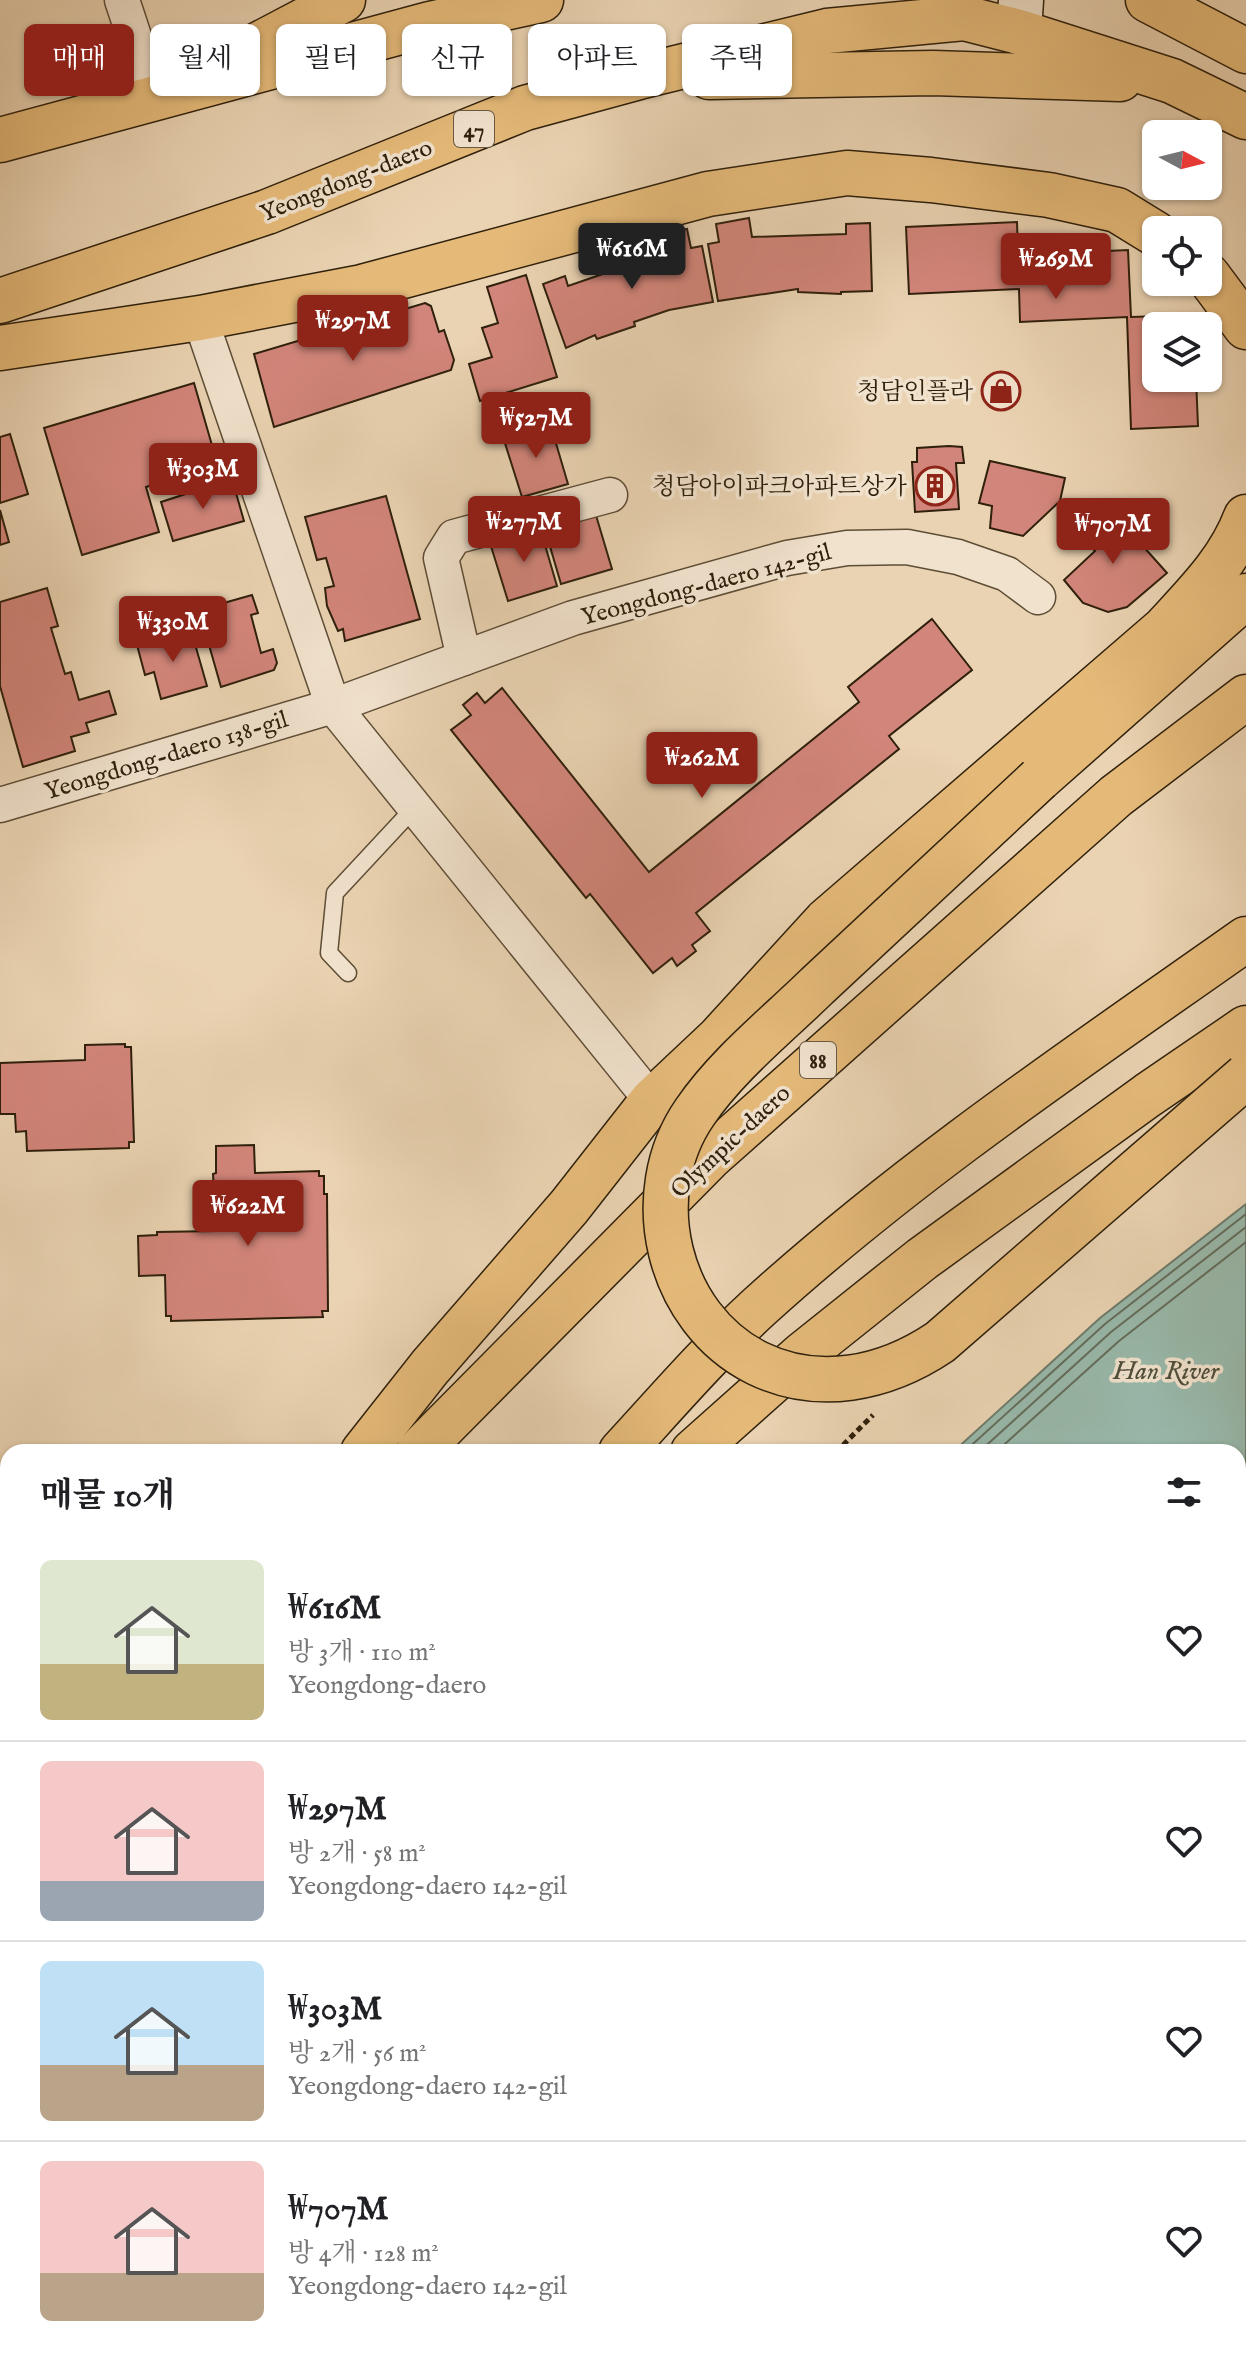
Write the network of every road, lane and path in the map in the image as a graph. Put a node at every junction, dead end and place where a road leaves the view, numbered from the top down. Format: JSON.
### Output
{"nodes":[{"id":1,"x":122,"y":0,"type":"edge"},
{"id":2,"x":343,"y":0,"type":"edge"},
{"id":3,"x":541,"y":0,"type":"edge"},
{"id":4,"x":1148,"y":0,"type":"edge"},
{"id":5,"x":963,"y":9,"type":"edge"},
{"id":6,"x":1020,"y":16,"type":"edge"},
{"id":7,"x":260,"y":43,"type":"edge"},
{"id":8,"x":1246,"y":51,"type":"edge"},
{"id":9,"x":150,"y":66,"type":"edge"},
{"id":10,"x":260,"y":68,"type":"edge"},
{"id":11,"x":666,"y":70,"type":"edge"},
{"id":12,"x":666,"y":77,"type":"edge"},
{"id":13,"x":1172,"y":81,"type":"junction"},
{"id":14,"x":155,"y":96,"type":"edge"},
{"id":15,"x":569,"y":96,"type":"edge"},
{"id":16,"x":1246,"y":117,"type":"edge"},
{"id":17,"x":0,"y":140,"type":"edge"},
{"id":18,"x":1142,"y":225,"type":"edge"},
{"id":19,"x":1222,"y":295,"type":"edge"},
{"id":20,"x":0,"y":301,"type":"edge"},
{"id":21,"x":200,"y":318,"type":"junction"},
{"id":22,"x":1246,"y":327,"type":"edge"},
{"id":23,"x":0,"y":348,"type":"edge"},
{"id":24,"x":610,"y":495,"type":"dead end"},
{"id":25,"x":1246,"y":517,"type":"edge"},
{"id":26,"x":1246,"y":566,"type":"edge"},
{"id":27,"x":1246,"y":596,"type":"edge"},
{"id":28,"x":1038,"y":597,"type":"dead end"},
{"id":29,"x":1164,"y":629,"type":"junction"},
{"id":30,"x":464,"y":658,"type":"junction"},
{"id":31,"x":1246,"y":697,"type":"edge"},
{"id":32,"x":333,"y":706,"type":"junction"},
{"id":33,"x":0,"y":805,"type":"edge"},
{"id":34,"x":415,"y":807,"type":"junction"},
{"id":35,"x":1246,"y":939,"type":"edge"},
{"id":36,"x":348,"y":973,"type":"dead end"},
{"id":37,"x":1246,"y":1028,"type":"edge"},
{"id":38,"x":1246,"y":1076,"type":"edge"},
{"id":39,"x":652,"y":1101,"type":"junction"},
{"id":40,"x":369,"y":1444,"type":"edge"},
{"id":41,"x":426,"y":1444,"type":"edge"},
{"id":42,"x":629,"y":1444,"type":"edge"},
{"id":43,"x":702,"y":1444,"type":"edge"}],
"edges":[{"from":1,"to":9,"type":"street"},
{"from":2,"to":7,"type":"main road"},
{"from":3,"to":10,"type":"main road"},
{"from":4,"to":8,"type":"main road"},
{"from":5,"to":6,"type":"main road","name":"Yeongdong-daero","number":"47"},
{"from":5,"to":11,"type":"main road","name":"Yeongdong-daero","number":"47"},
{"from":6,"to":13,"type":"main road","name":"Yeongdong-daero","number":"47"},
{"from":12,"to":13,"type":"main road"},
{"from":13,"to":16,"type":"main road","name":"Yeongdong-daero","number":"47"},
{"from":14,"to":17,"type":"main road"},
{"from":15,"to":20,"type":"main road","name":"Yeongdong-daero","number":"47"},
{"from":18,"to":21,"type":"main road"},
{"from":19,"to":22,"type":"main road"},
{"from":21,"to":23,"type":"main road"},
{"from":21,"to":32,"type":"street"},
{"from":24,"to":30,"type":"street"},
{"from":25,"to":29,"type":"main road"},
{"from":26,"to":29,"type":"main road"},
{"from":27,"to":38,"type":"main road","bridge":true},
{"from":28,"to":30,"type":"street","name":"Yeongdong-daero 142-gil"},
{"from":29,"to":39,"type":"main road"},
{"from":30,"to":32,"type":"street","name":"Yeongdong-daero 142-gil"},
{"from":31,"to":41,"type":"main road","name":"Olympic-daero","number":"88"},
{"from":32,"to":33,"type":"street","name":"Yeongdong-daero 138-gil"},
{"from":32,"to":34,"type":"street"},
{"from":34,"to":36,"type":"lane"},
{"from":34,"to":39,"type":"street"},
{"from":35,"to":42,"type":"main road"},
{"from":37,"to":43,"type":"main road"},
{"from":39,"to":40,"type":"main road"}]}
